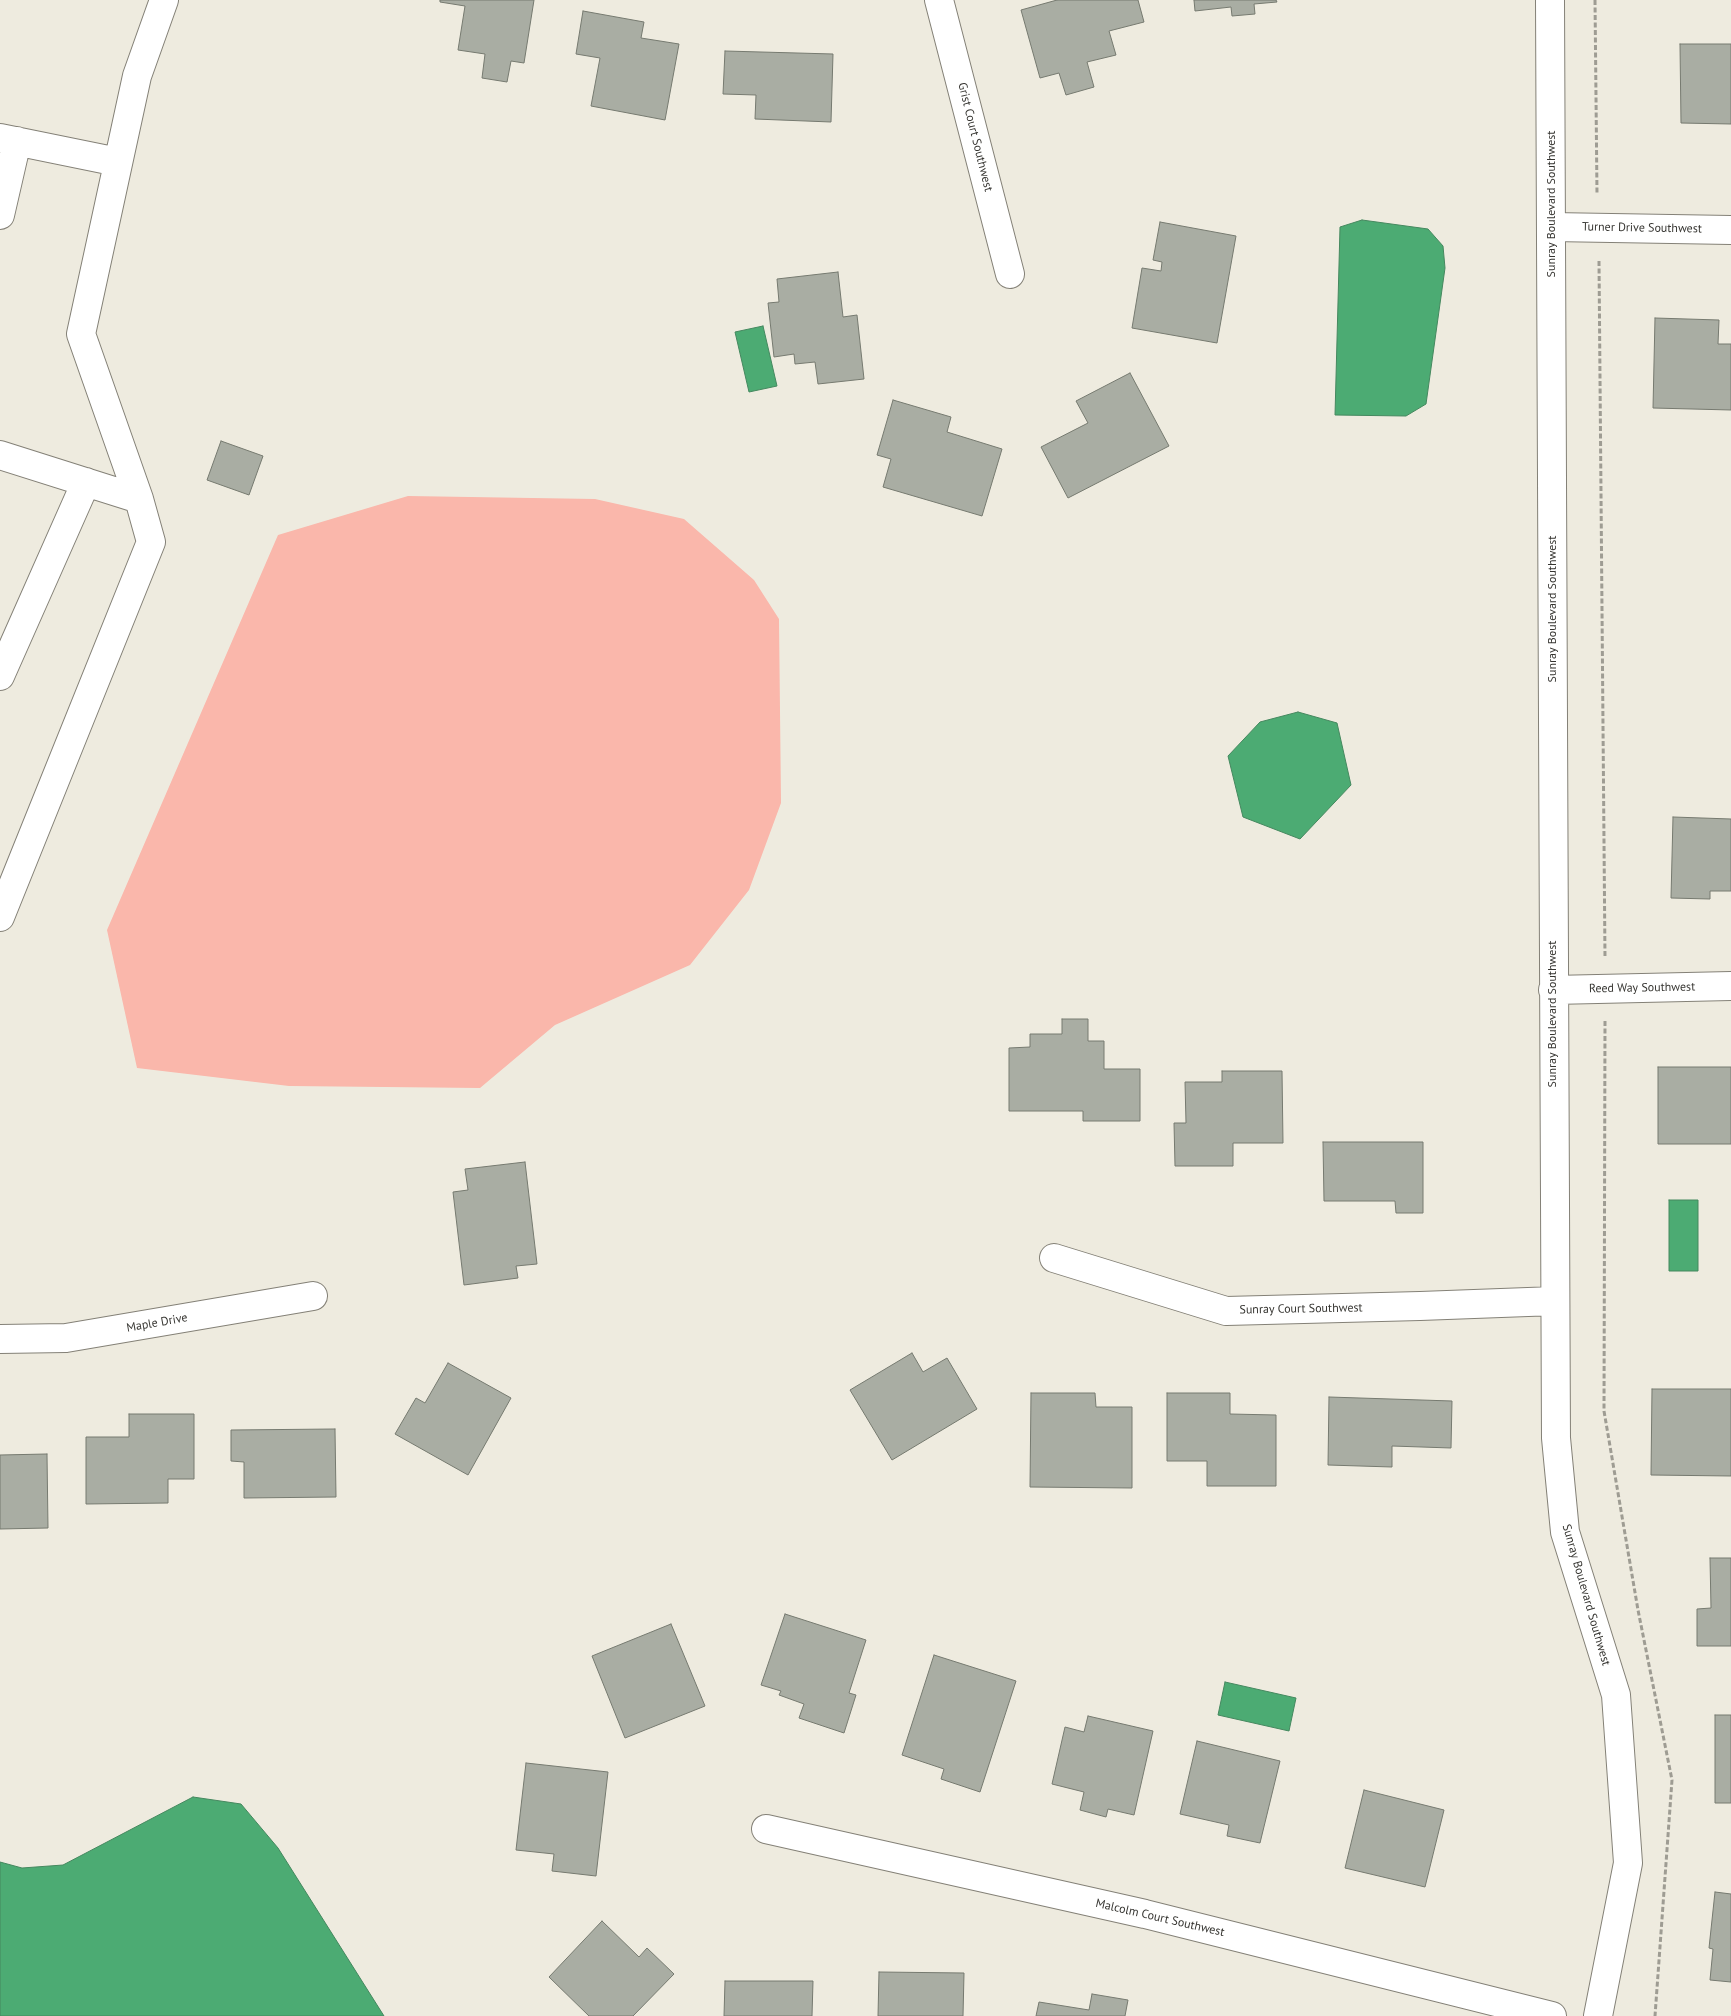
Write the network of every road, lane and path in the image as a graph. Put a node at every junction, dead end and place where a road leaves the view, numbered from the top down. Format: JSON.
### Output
{"nodes":[{"id":1,"x":164,"y":0,"type":"edge"},
{"id":2,"x":939,"y":0,"type":"edge"},
{"id":3,"x":1550,"y":0,"type":"edge"},
{"id":4,"x":9,"y":140,"type":"edge"},
{"id":5,"x":118,"y":162,"type":"junction"},
{"id":6,"x":0,"y":214,"type":"edge"},
{"id":7,"x":1552,"y":227,"type":"junction"},
{"id":8,"x":1731,"y":230,"type":"edge"},
{"id":9,"x":1010,"y":274,"type":"dead end"},
{"id":10,"x":0,"y":455,"type":"edge"},
{"id":11,"x":86,"y":482,"type":"junction"},
{"id":12,"x":139,"y":498,"type":"junction"},
{"id":13,"x":0,"y":676,"type":"edge"},
{"id":14,"x":0,"y":917,"type":"edge"},
{"id":15,"x":1731,"y":986,"type":"edge"},
{"id":16,"x":1553,"y":990,"type":"junction"},
{"id":17,"x":1054,"y":1258,"type":"dead end"},
{"id":18,"x":313,"y":1296,"type":"dead end"},
{"id":19,"x":1555,"y":1301,"type":"junction"},
{"id":20,"x":0,"y":1339,"type":"edge"},
{"id":21,"x":766,"y":1829,"type":"dead end"},
{"id":22,"x":1552,"y":2016,"type":"edge"},
{"id":23,"x":1598,"y":2016,"type":"edge"}],
"edges":[{"from":1,"to":5,"type":"street"},
{"from":2,"to":9,"type":"street","name":"Grist Court Southwest"},
{"from":3,"to":7,"type":"street","name":"Sunray Boulevard Southwest"},
{"from":4,"to":5,"type":"street"},
{"from":4,"to":6,"type":"street"},
{"from":5,"to":12,"type":"street"},
{"from":7,"to":8,"type":"street","name":"Turner Drive Southwest"},
{"from":7,"to":16,"type":"street","name":"Sunray Boulevard Southwest"},
{"from":10,"to":11,"type":"street"},
{"from":11,"to":12,"type":"street"},
{"from":11,"to":13,"type":"street"},
{"from":12,"to":14,"type":"street"},
{"from":15,"to":16,"type":"street","name":"Reed Way Southwest"},
{"from":16,"to":19,"type":"street","name":"Sunray Boulevard Southwest"},
{"from":17,"to":19,"type":"street","name":"Sunray Court Southwest"},
{"from":18,"to":20,"type":"street","name":"Maple Drive"},
{"from":19,"to":23,"type":"street","name":"Sunray Boulevard Southwest"},
{"from":21,"to":22,"type":"street","name":"Malcolm Court Southwest"}]}
